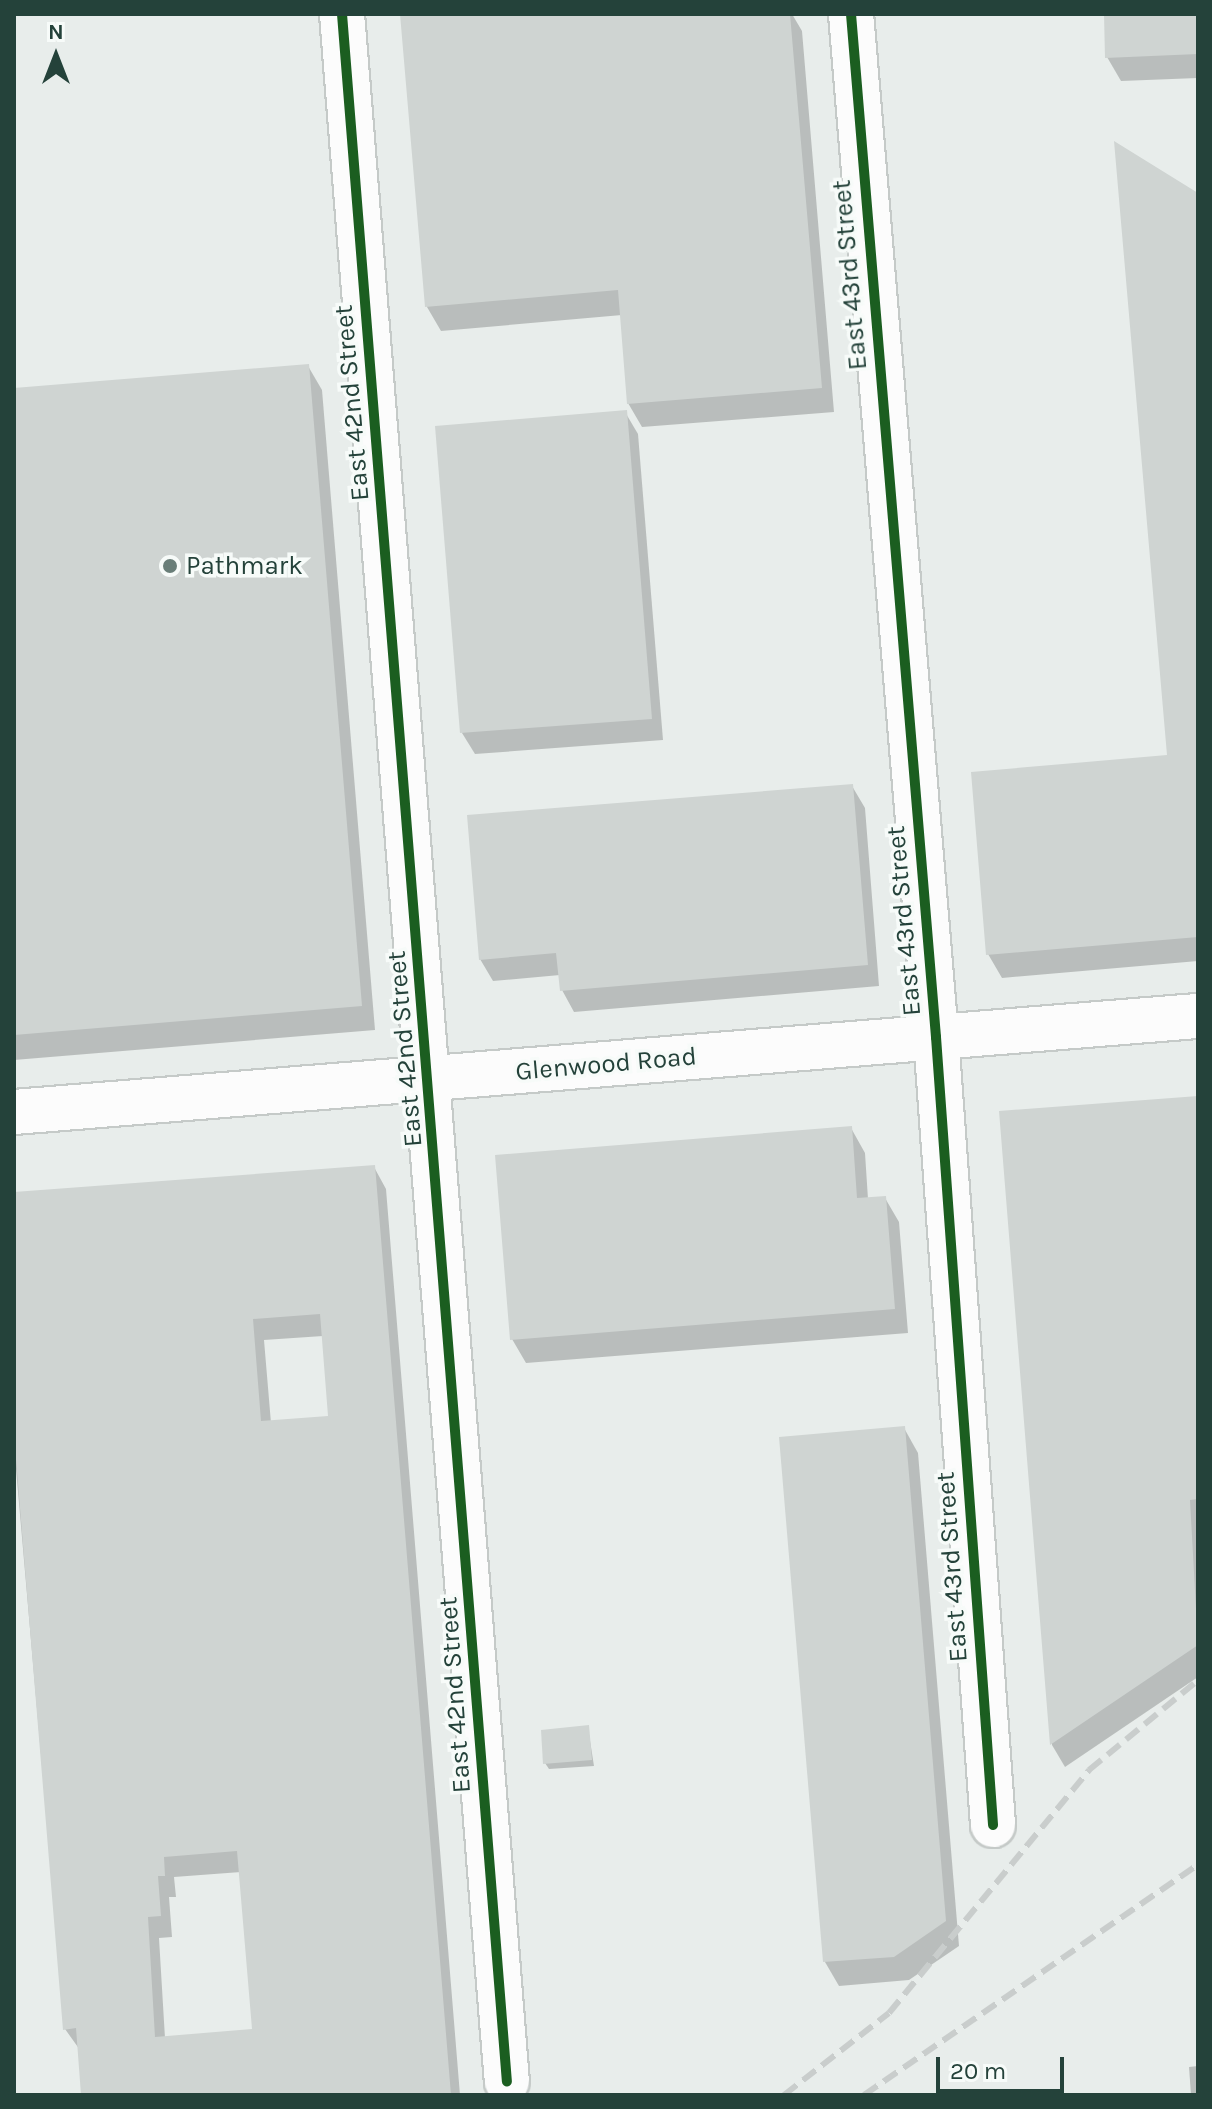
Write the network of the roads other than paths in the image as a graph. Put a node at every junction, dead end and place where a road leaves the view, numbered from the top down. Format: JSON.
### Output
{"nodes":[{"id":1,"x":342,"y":14,"type":"edge"},
{"id":2,"x":851,"y":14,"type":"edge"},
{"id":3,"x":1198,"y":1016,"type":"edge"},
{"id":4,"x":936,"y":1037,"type":"junction"},
{"id":5,"x":430,"y":1078,"type":"junction"},
{"id":6,"x":14,"y":1112,"type":"edge"},
{"id":7,"x":993,"y":1825,"type":"dead end"},
{"id":8,"x":507,"y":2081,"type":"dead end"}],
"edges":[{"from":1,"to":5,"type":"street","name":"East 42nd Street"},
{"from":2,"to":4,"type":"street","name":"East 43rd Street"},
{"from":3,"to":4,"type":"street","name":"Glenwood Road"},
{"from":4,"to":5,"type":"street","name":"Glenwood Road"},
{"from":4,"to":7,"type":"street","name":"East 43rd Street"},
{"from":5,"to":6,"type":"street","name":"Glenwood Road"},
{"from":5,"to":8,"type":"street","name":"East 42nd Street"}]}
